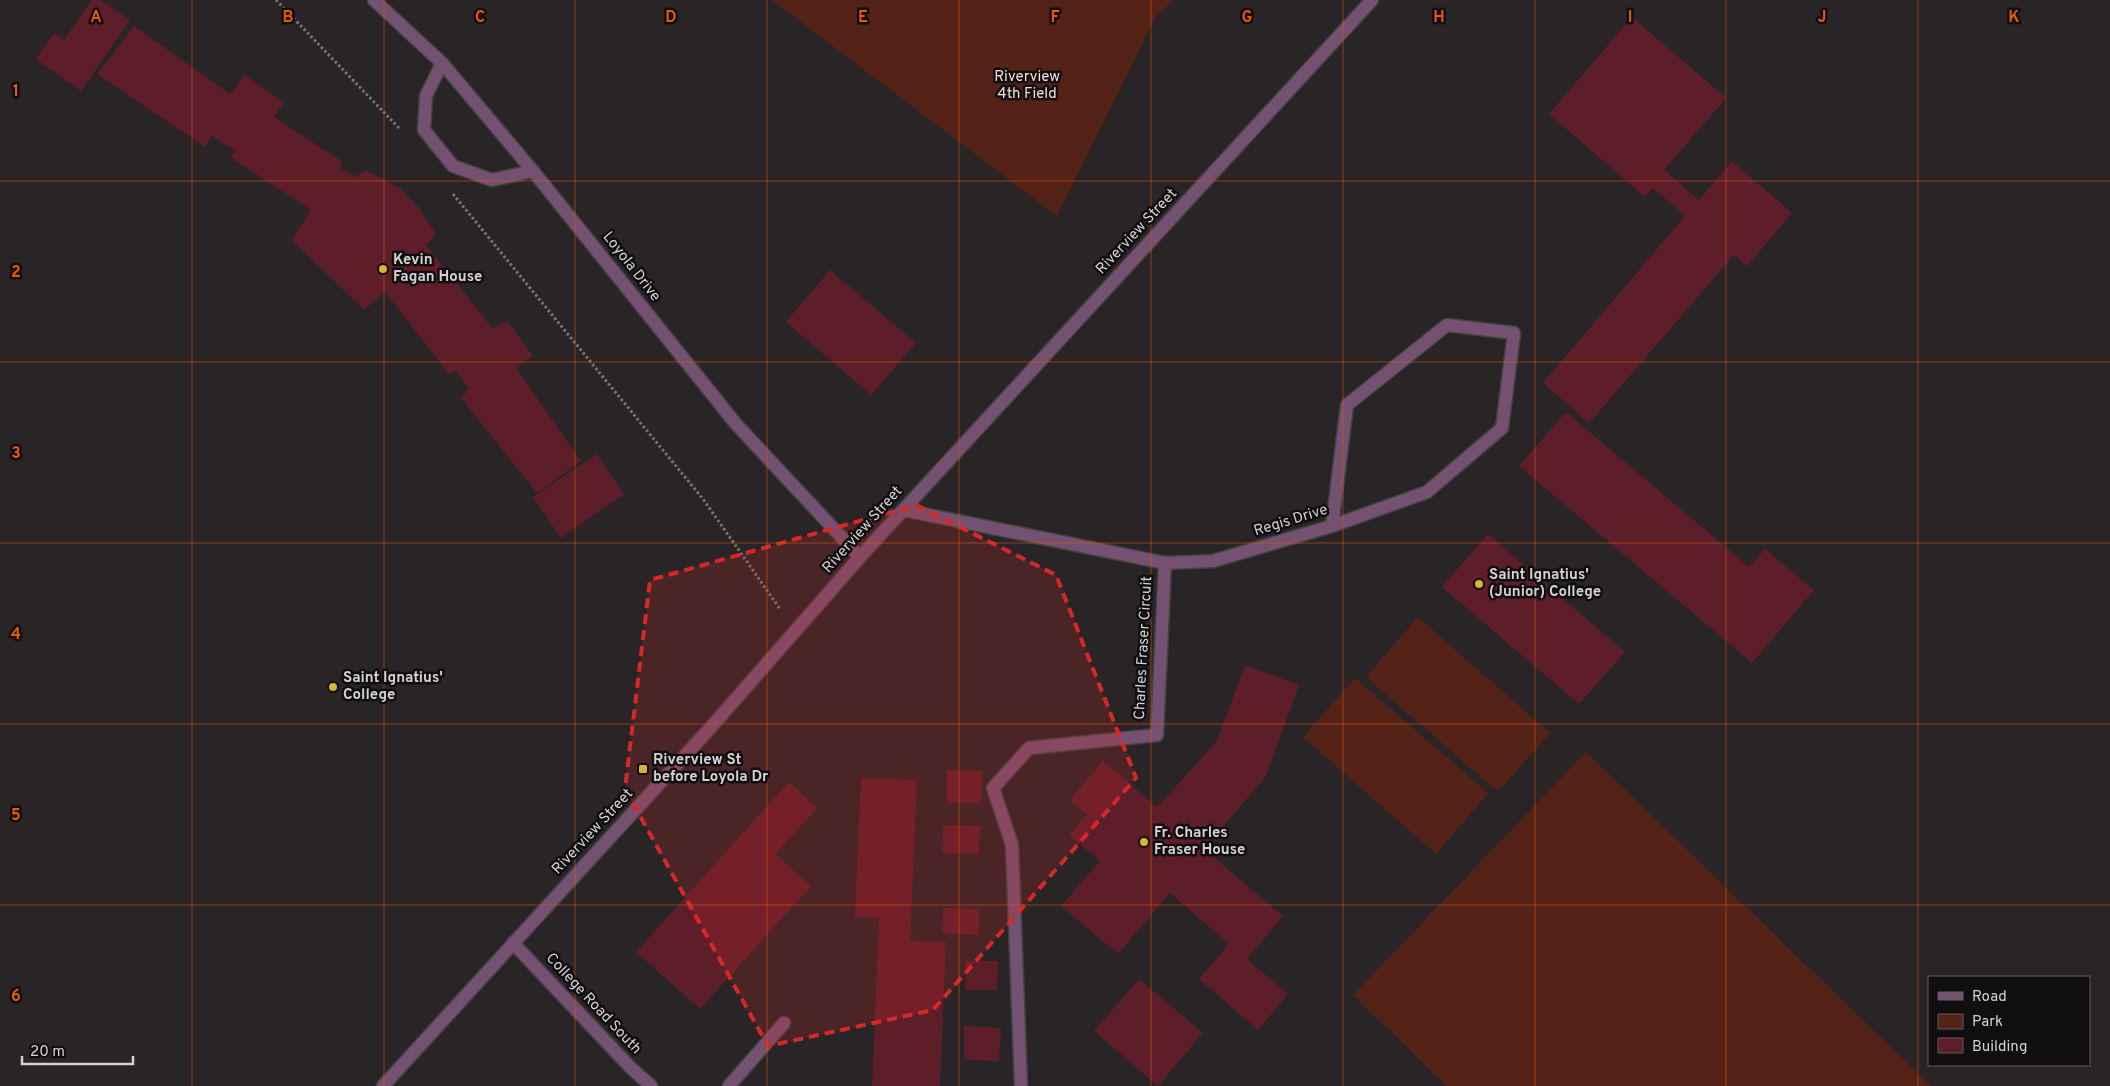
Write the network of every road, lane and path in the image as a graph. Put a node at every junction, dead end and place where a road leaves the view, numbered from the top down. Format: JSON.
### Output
{"nodes":[{"id":1,"x":276,"y":0,"type":"edge"},
{"id":2,"x":374,"y":0,"type":"edge"},
{"id":3,"x":1372,"y":0,"type":"edge"},
{"id":4,"x":442,"y":63,"type":"junction"},
{"id":5,"x":402,"y":132,"type":"dead end"},
{"id":6,"x":533,"y":171,"type":"junction"},
{"id":7,"x":448,"y":188,"type":"dead end"},
{"id":8,"x":904,"y":510,"type":"junction"},
{"id":9,"x":1332,"y":526,"type":"junction"},
{"id":10,"x":860,"y":557,"type":"junction"},
{"id":11,"x":1165,"y":563,"type":"junction"},
{"id":12,"x":780,"y":609,"type":"dead end"},
{"id":13,"x":513,"y":943,"type":"junction"},
{"id":14,"x":784,"y":1023,"type":"dead end"},
{"id":15,"x":383,"y":1086,"type":"edge"},
{"id":16,"x":651,"y":1086,"type":"edge"},
{"id":17,"x":729,"y":1086,"type":"edge"},
{"id":18,"x":1021,"y":1086,"type":"edge"}],
"edges":[{"from":1,"to":5,"type":"path"},
{"from":2,"to":4,"type":"street","name":"Loyola Drive"},
{"from":3,"to":8,"type":"street","name":"Riverview Street"},
{"from":4,"to":6,"type":"street","name":"Loyola Drive"},
{"from":4,"to":6,"type":"street"},
{"from":6,"to":10,"type":"street","name":"Loyola Drive"},
{"from":7,"to":12,"type":"path"},
{"from":8,"to":10,"type":"street","name":"Riverview Street"},
{"from":8,"to":11,"type":"street","name":"Regis Drive"},
{"from":9,"to":9,"type":"street","name":"Regis Drive"},
{"from":9,"to":11,"type":"street","name":"Regis Drive"},
{"from":10,"to":13,"type":"street","name":"Riverview Street"},
{"from":11,"to":18,"type":"street","name":"Charles Fraser Circuit"},
{"from":13,"to":15,"type":"street","name":"Riverview Street"},
{"from":13,"to":16,"type":"street","name":"College Road South"},
{"from":14,"to":17,"type":"street"}]}
